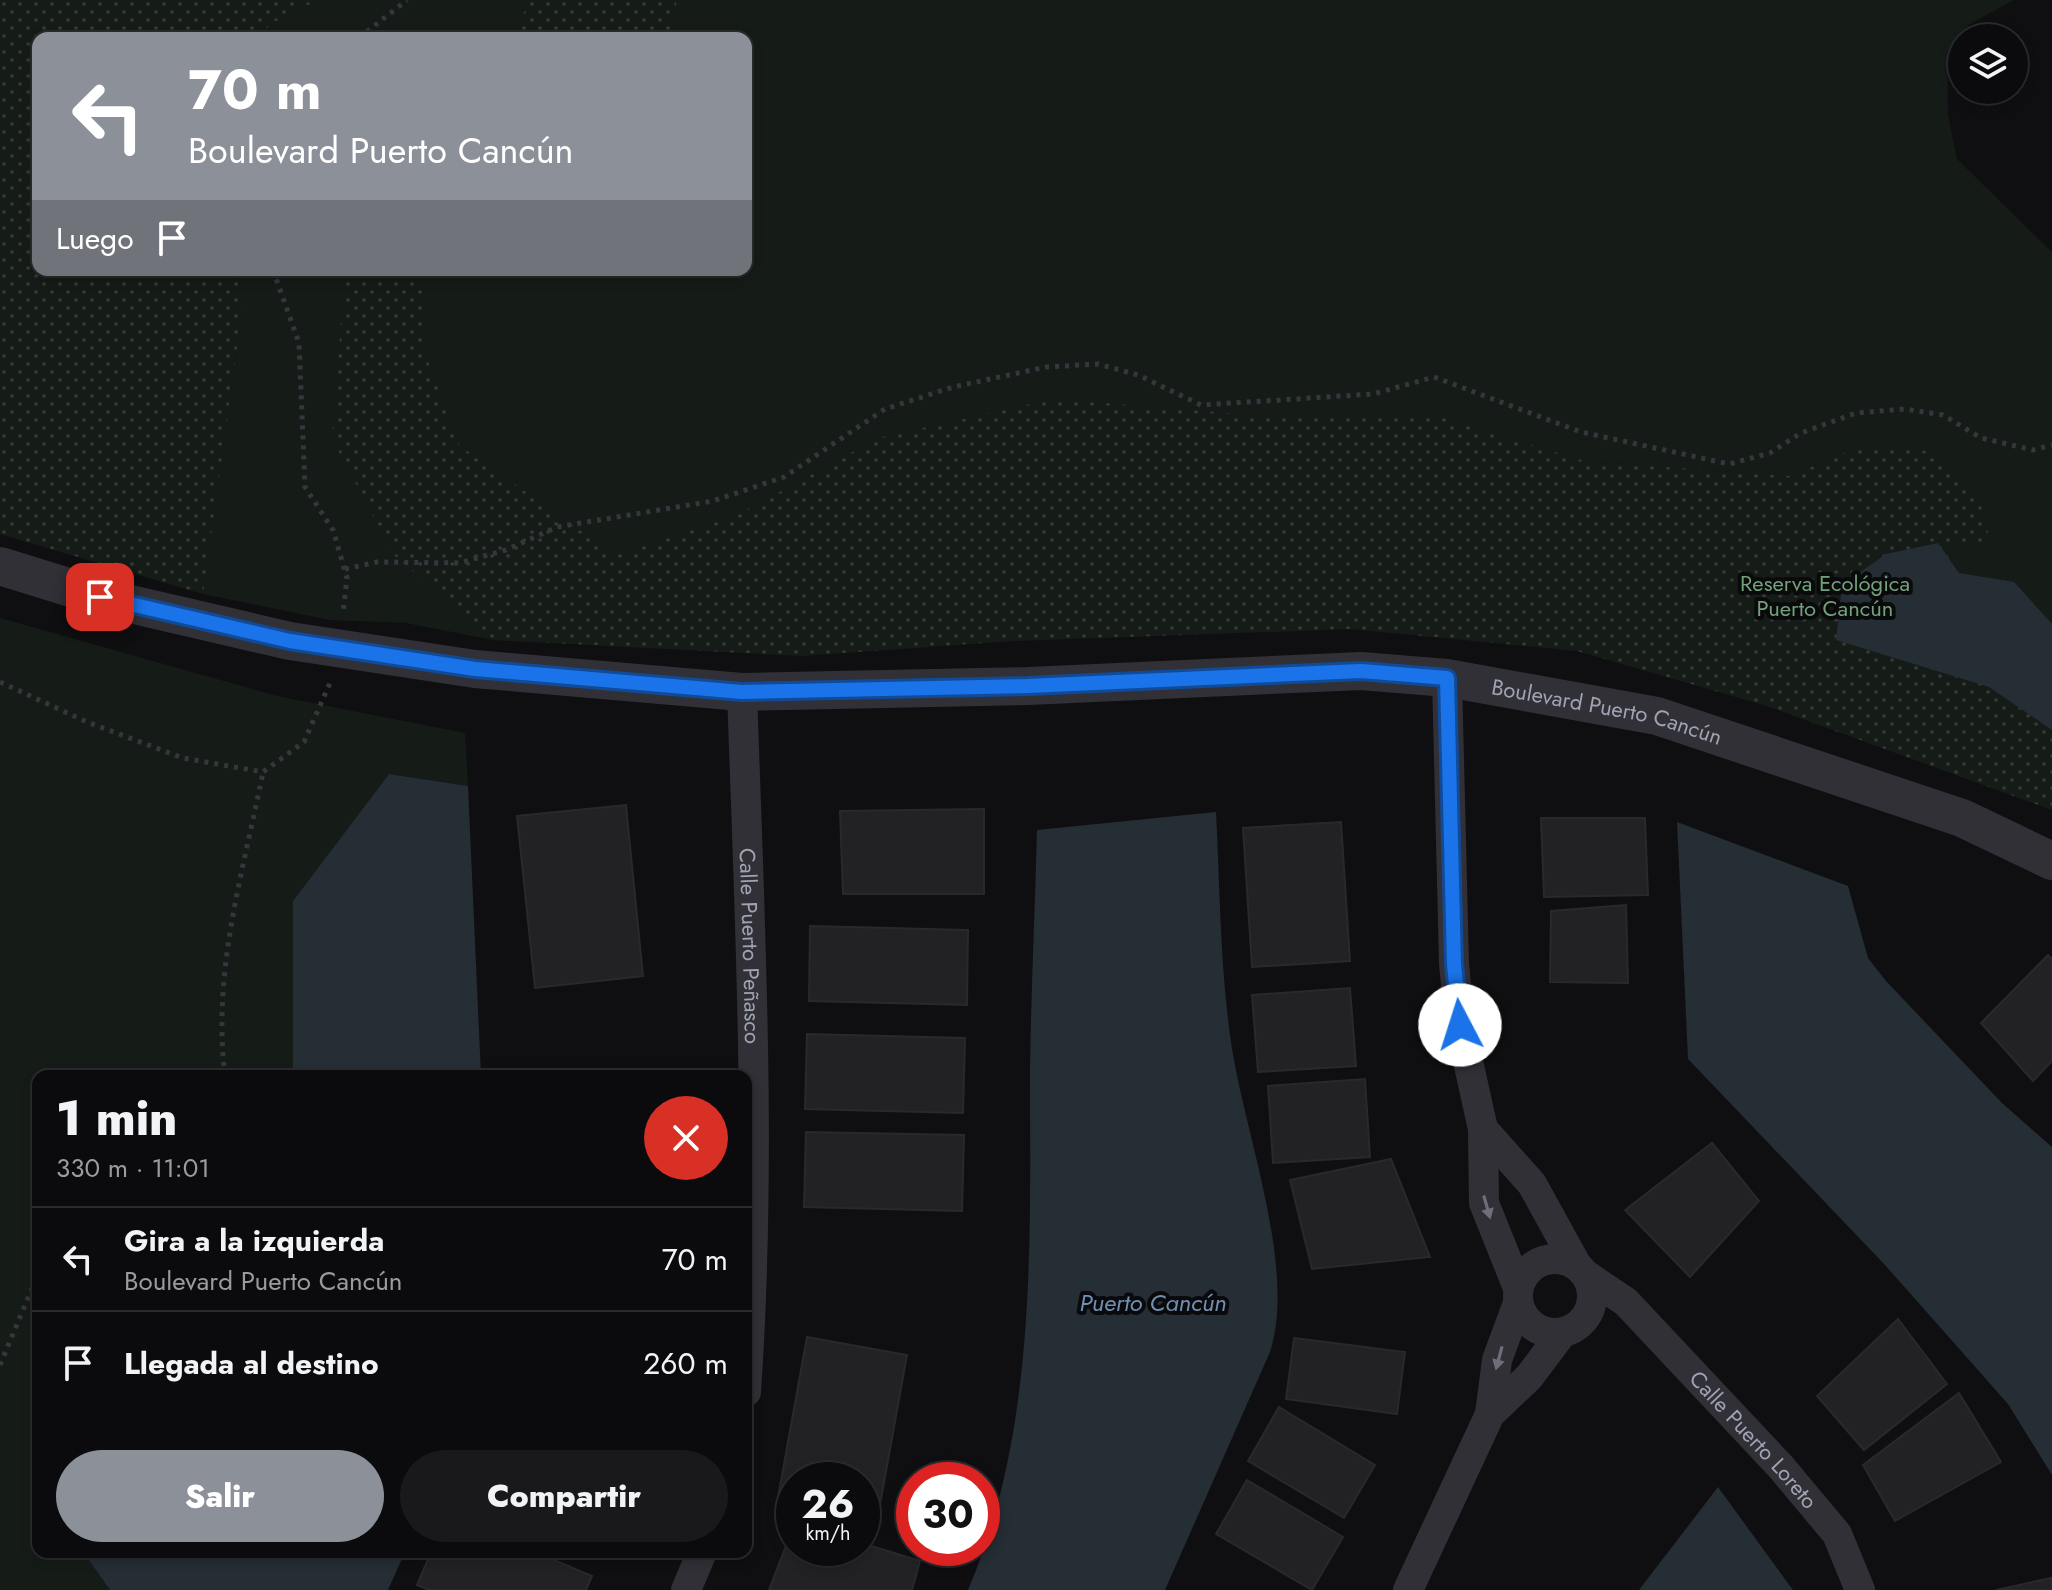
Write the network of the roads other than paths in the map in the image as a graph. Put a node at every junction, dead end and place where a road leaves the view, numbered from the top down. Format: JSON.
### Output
{"nodes":[{"id":1,"x":0,"y":566,"type":"edge"},
{"id":2,"x":1447,"y":678,"type":"junction"},
{"id":3,"x":742,"y":692,"type":"junction"},
{"id":4,"x":2052,"y":861,"type":"edge"},
{"id":5,"x":1483,"y":1129,"type":"junction"},
{"id":6,"x":1581,"y":1270,"type":"junction"},
{"id":7,"x":1518,"y":1296,"type":"junction"},
{"id":8,"x":1626,"y":1302,"type":"junction"},
{"id":9,"x":752,"y":1305,"type":"edge"},
{"id":10,"x":1574,"y":1325,"type":"junction"},
{"id":11,"x":1490,"y":1414,"type":"junction"},
{"id":12,"x":699,"y":1558,"type":"edge"},
{"id":13,"x":686,"y":1590,"type":"edge"},
{"id":14,"x":1408,"y":1590,"type":"edge"},
{"id":15,"x":1860,"y":1590,"type":"edge"}],
"edges":[{"from":1,"to":3,"type":"street","name":"Boulevard Puerto Cancún"},
{"from":2,"to":3,"type":"street","name":"Boulevard Puerto Cancún"},
{"from":2,"to":4,"type":"street","name":"Boulevard Puerto Cancún"},
{"from":2,"to":5,"type":"street"},
{"from":3,"to":9,"type":"street","name":"Calle Puerto Peñasco"},
{"from":5,"to":6,"type":"street"},
{"from":5,"to":7,"type":"street","one_way":true},
{"from":6,"to":7,"type":"street"},
{"from":6,"to":8,"type":"street","name":"Calle Puerto Loreto"},
{"from":6,"to":10,"type":"street"},
{"from":7,"to":10,"type":"street"},
{"from":7,"to":11,"type":"street","one_way":true},
{"from":8,"to":10,"type":"street"},
{"from":8,"to":15,"type":"street","name":"Calle Puerto Loreto"},
{"from":10,"to":11,"type":"street"},
{"from":11,"to":14,"type":"street"},
{"from":12,"to":13,"type":"street"}]}
